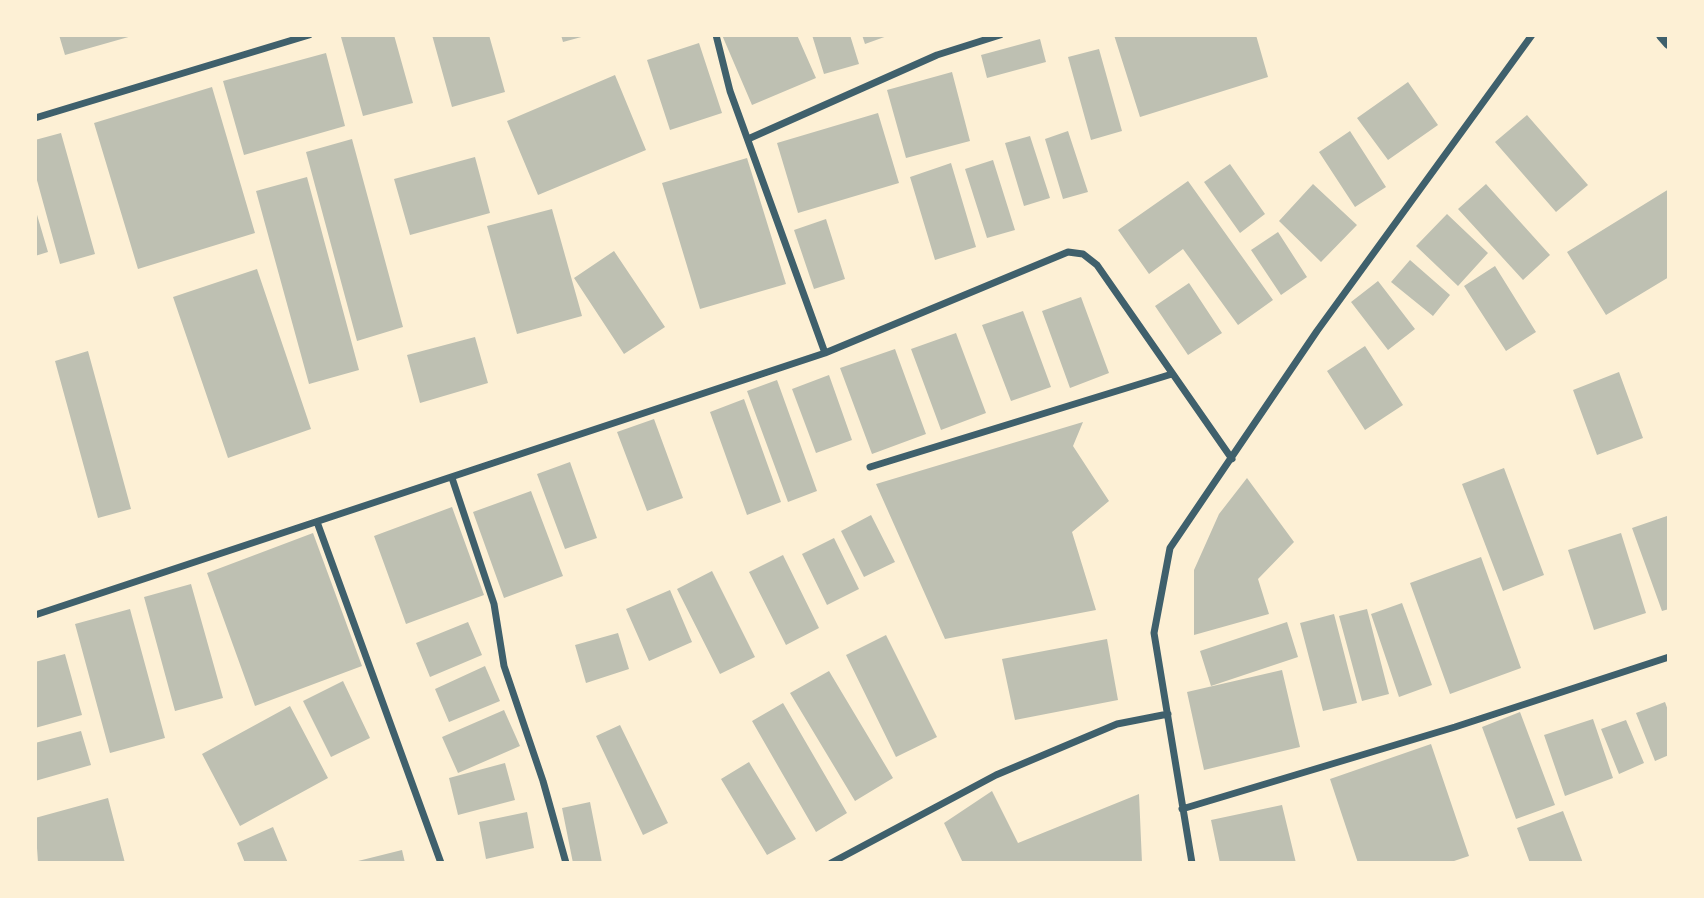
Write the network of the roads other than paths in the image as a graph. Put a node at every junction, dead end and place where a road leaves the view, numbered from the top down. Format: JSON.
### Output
{"nodes":[{"id":1,"x":309,"y":35,"type":"edge"},
{"id":2,"x":716,"y":35,"type":"edge"},
{"id":3,"x":1000,"y":35,"type":"edge"},
{"id":4,"x":1532,"y":35,"type":"edge"},
{"id":5,"x":1662,"y":35,"type":"edge"},
{"id":6,"x":1669,"y":43,"type":"edge"},
{"id":7,"x":35,"y":118,"type":"edge"},
{"id":8,"x":748,"y":139,"type":"junction"},
{"id":9,"x":825,"y":353,"type":"junction"},
{"id":10,"x":1172,"y":374,"type":"junction"},
{"id":11,"x":1232,"y":459,"type":"junction"},
{"id":12,"x":870,"y":467,"type":"dead end"},
{"id":13,"x":452,"y":478,"type":"junction"},
{"id":14,"x":317,"y":522,"type":"junction"},
{"id":15,"x":35,"y":615,"type":"edge"},
{"id":16,"x":1669,"y":657,"type":"edge"},
{"id":17,"x":1168,"y":714,"type":"junction"},
{"id":18,"x":1182,"y":809,"type":"junction"},
{"id":19,"x":441,"y":863,"type":"edge"},
{"id":20,"x":566,"y":863,"type":"edge"},
{"id":21,"x":831,"y":863,"type":"edge"},
{"id":22,"x":1192,"y":863,"type":"edge"}],
"edges":[{"from":1,"to":7,"type":"street"},
{"from":2,"to":8,"type":"street"},
{"from":3,"to":8,"type":"street"},
{"from":4,"to":11,"type":"street"},
{"from":5,"to":6,"type":"street"},
{"from":8,"to":9,"type":"street"},
{"from":9,"to":10,"type":"street"},
{"from":9,"to":13,"type":"street"},
{"from":10,"to":11,"type":"street"},
{"from":10,"to":12,"type":"street"},
{"from":11,"to":17,"type":"street"},
{"from":13,"to":14,"type":"street"},
{"from":13,"to":20,"type":"street"},
{"from":14,"to":15,"type":"street"},
{"from":14,"to":19,"type":"street"},
{"from":16,"to":18,"type":"street"},
{"from":17,"to":18,"type":"street"},
{"from":17,"to":21,"type":"street"},
{"from":18,"to":22,"type":"street"}]}
